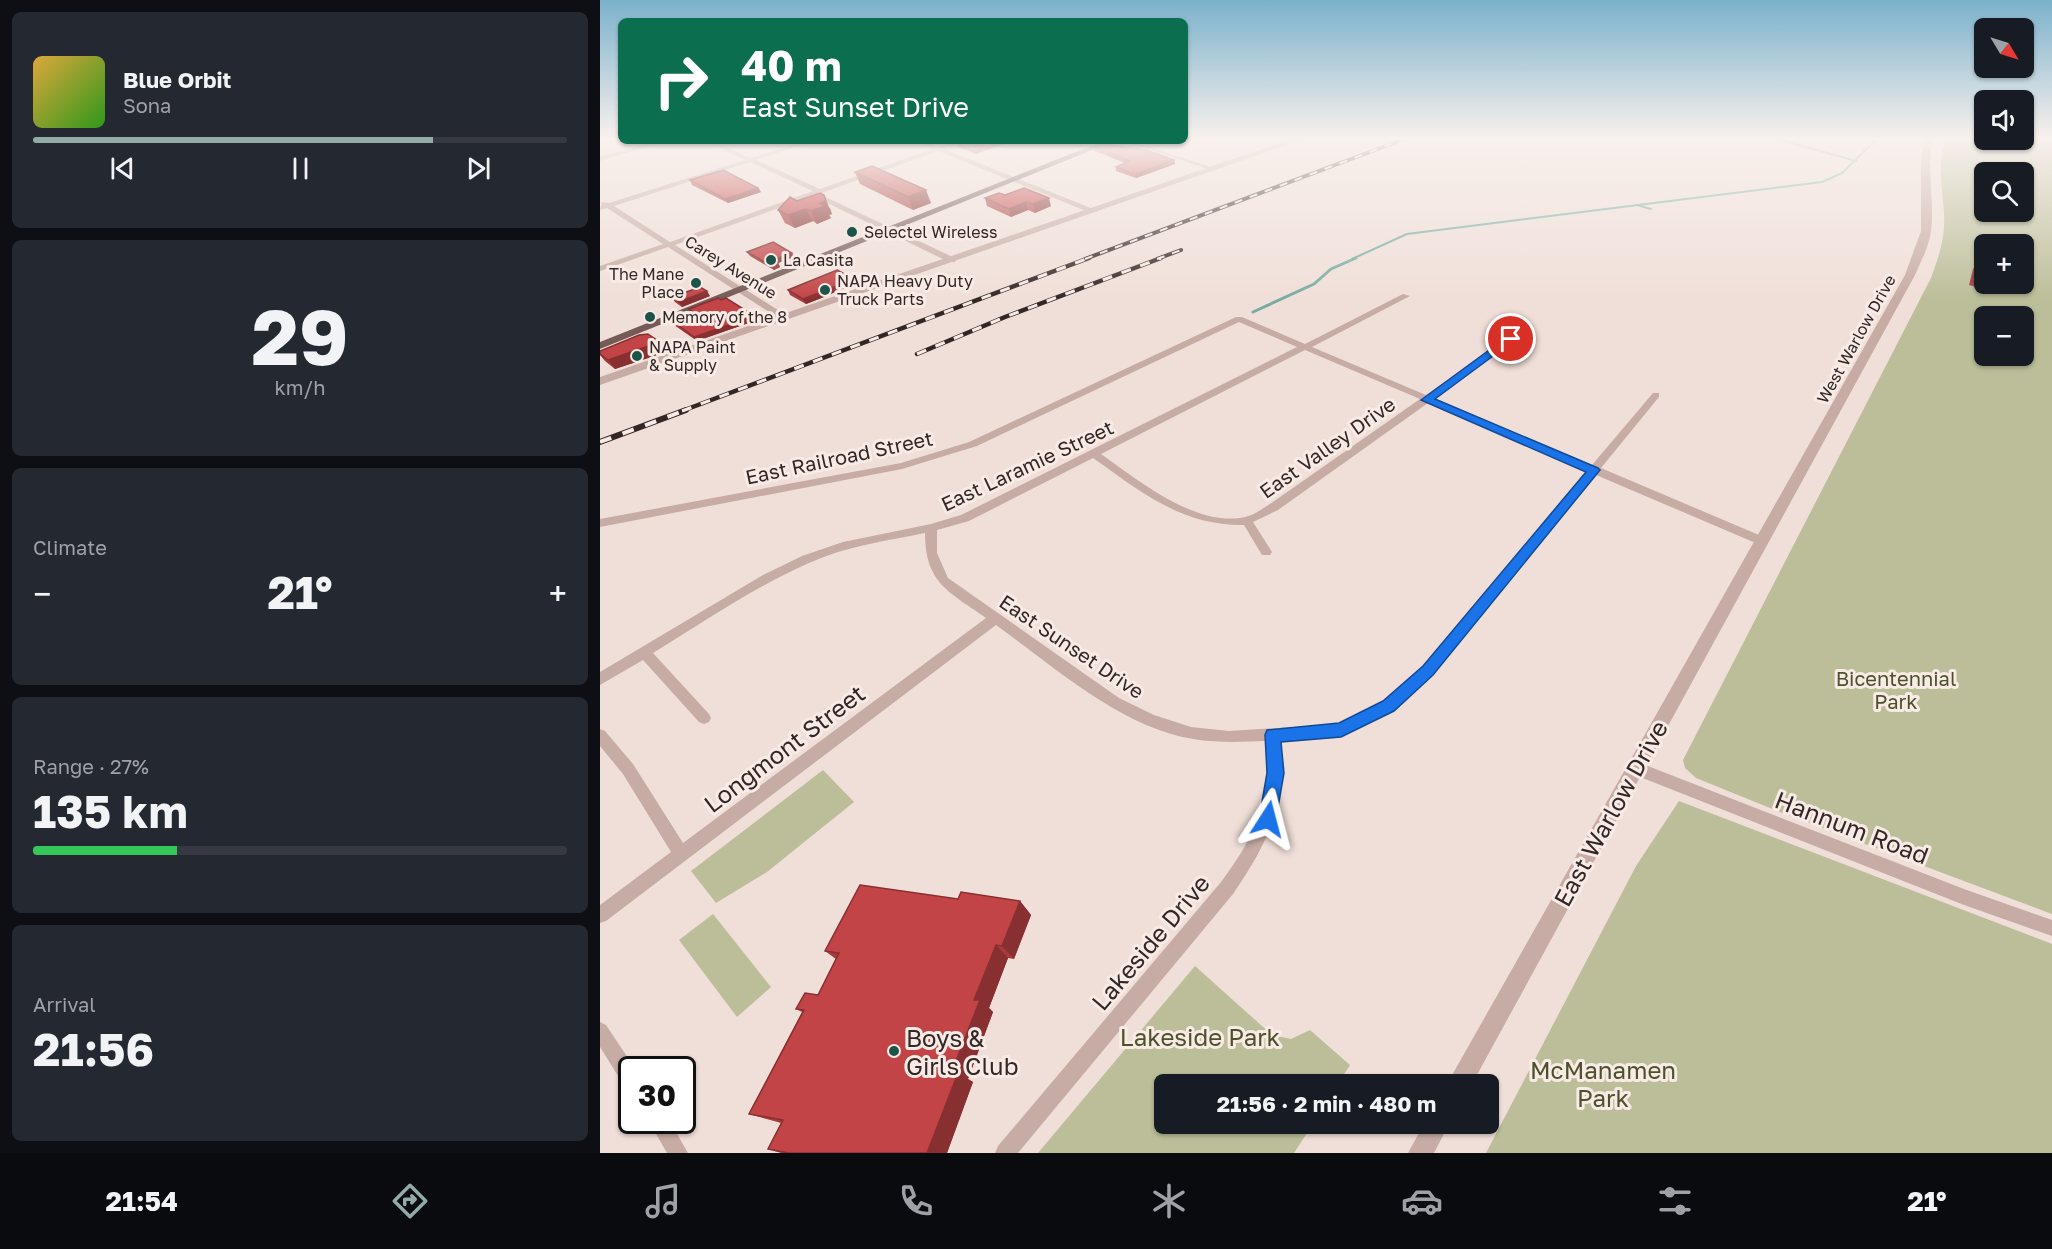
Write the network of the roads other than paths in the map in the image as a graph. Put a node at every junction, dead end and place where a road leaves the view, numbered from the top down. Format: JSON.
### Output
{"nodes":[{"id":1,"x":646,"y":192,"type":"edge"},
{"id":2,"x":816,"y":192,"type":"joint"},
{"id":3,"x":985,"y":192,"type":"edge"},
{"id":4,"x":1045,"y":192,"type":"edge"},
{"id":5,"x":1148,"y":192,"type":"edge"},
{"id":6,"x":1926,"y":192,"type":"edge"},
{"id":7,"x":602,"y":205,"type":"edge"},
{"id":8,"x":1094,"y":211,"type":"junction"},
{"id":9,"x":889,"y":230,"type":"junction"},
{"id":10,"x":668,"y":245,"type":"junction"},
{"id":11,"x":952,"y":260,"type":"junction"},
{"id":12,"x":600,"y":269,"type":"edge"},
{"id":13,"x":740,"y":290,"type":"junction"},
{"id":14,"x":1406,"y":296,"type":"dead end"},
{"id":15,"x":786,"y":319,"type":"junction"},
{"id":16,"x":1511,"y":339,"type":"dead end"},
{"id":17,"x":600,"y":346,"type":"edge"},
{"id":18,"x":1305,"y":347,"type":"junction"},
{"id":19,"x":600,"y":381,"type":"edge"},
{"id":20,"x":1656,"y":395,"type":"dead end"},
{"id":21,"x":1427,"y":400,"type":"junction"},
{"id":22,"x":1094,"y":454,"type":"junction"},
{"id":23,"x":1594,"y":470,"type":"junction"},
{"id":24,"x":1247,"y":520,"type":"junction"},
{"id":25,"x":600,"y":523,"type":"edge"},
{"id":26,"x":931,"y":528,"type":"junction"},
{"id":27,"x":1762,"y":541,"type":"junction"},
{"id":28,"x":1266,"y":552,"type":"dead end"},
{"id":29,"x":996,"y":618,"type":"junction"},
{"id":30,"x":644,"y":652,"type":"junction"},
{"id":31,"x":600,"y":679,"type":"edge"},
{"id":32,"x":704,"y":718,"type":"dead end"},
{"id":33,"x":600,"y":735,"type":"edge"},
{"id":34,"x":1273,"y":735,"type":"junction"},
{"id":35,"x":1635,"y":768,"type":"junction"},
{"id":36,"x":681,"y":854,"type":"junction"},
{"id":37,"x":600,"y":915,"type":"edge"},
{"id":38,"x":2052,"y":928,"type":"edge"},
{"id":39,"x":600,"y":1031,"type":"edge"},
{"id":40,"x":618,"y":1059,"type":"edge"},
{"id":41,"x":1465,"y":1074,"type":"edge"},
{"id":42,"x":666,"y":1134,"type":"edge"},
{"id":43,"x":1431,"y":1134,"type":"edge"},
{"id":44,"x":678,"y":1153,"type":"edge"},
{"id":45,"x":1005,"y":1153,"type":"edge"},
{"id":46,"x":1420,"y":1153,"type":"edge"}],
"edges":[{"from":1,"to":7,"type":"street"},
{"from":2,"to":9,"type":"street"},
{"from":2,"to":10,"type":"street"},
{"from":3,"to":9,"type":"main road"},
{"from":4,"to":8,"type":"street"},
{"from":5,"to":8,"type":"street"},
{"from":6,"to":27,"type":"street","name":"West Warlow Drive"},
{"from":7,"to":10,"type":"street","name":"Carey Avenue"},
{"from":8,"to":11,"type":"street"},
{"from":9,"to":11,"type":"street"},
{"from":9,"to":13,"type":"main road"},
{"from":10,"to":12,"type":"street"},
{"from":10,"to":13,"type":"street","name":"Carey Avenue"},
{"from":11,"to":15,"type":"street"},
{"from":13,"to":15,"type":"street","name":"Carey Avenue"},
{"from":13,"to":17,"type":"main road"},
{"from":14,"to":18,"type":"street","name":"East Laramie Street"},
{"from":15,"to":19,"type":"street"},
{"from":16,"to":21,"type":"street","name":"East Valley Drive"},
{"from":18,"to":21,"type":"street"},
{"from":18,"to":22,"type":"street","name":"East Laramie Street"},
{"from":18,"to":25,"type":"street","name":"East Railroad Street"},
{"from":20,"to":23,"type":"street","name":"East Sunset Drive"},
{"from":21,"to":23,"type":"street"},
{"from":21,"to":24,"type":"street","name":"East Valley Drive"},
{"from":22,"to":24,"type":"street","name":"East Valley Drive"},
{"from":22,"to":26,"type":"street","name":"East Laramie Street"},
{"from":23,"to":27,"type":"street"},
{"from":23,"to":34,"type":"street","name":"East Sunset Drive"},
{"from":24,"to":28,"type":"street","name":"East Valley Drive"},
{"from":26,"to":29,"type":"street","name":"East Sunset Drive"},
{"from":26,"to":30,"type":"street","name":"East Laramie Street"},
{"from":27,"to":35,"type":"street","name":"East Warlow Drive"},
{"from":29,"to":34,"type":"street","name":"East Sunset Drive"},
{"from":29,"to":36,"type":"street","name":"Longmont Street"},
{"from":30,"to":31,"type":"street","name":"East Laramie Street"},
{"from":30,"to":32,"type":"street"},
{"from":33,"to":36,"type":"street"},
{"from":34,"to":45,"type":"street","name":"Lakeside Drive"},
{"from":35,"to":38,"type":"street","name":"Hannum Road"},
{"from":35,"to":41,"type":"street","name":"East Warlow Drive"},
{"from":36,"to":37,"type":"street","name":"Longmont Street"},
{"from":39,"to":40,"type":"street"},
{"from":42,"to":44,"type":"street"},
{"from":43,"to":46,"type":"street"}]}
